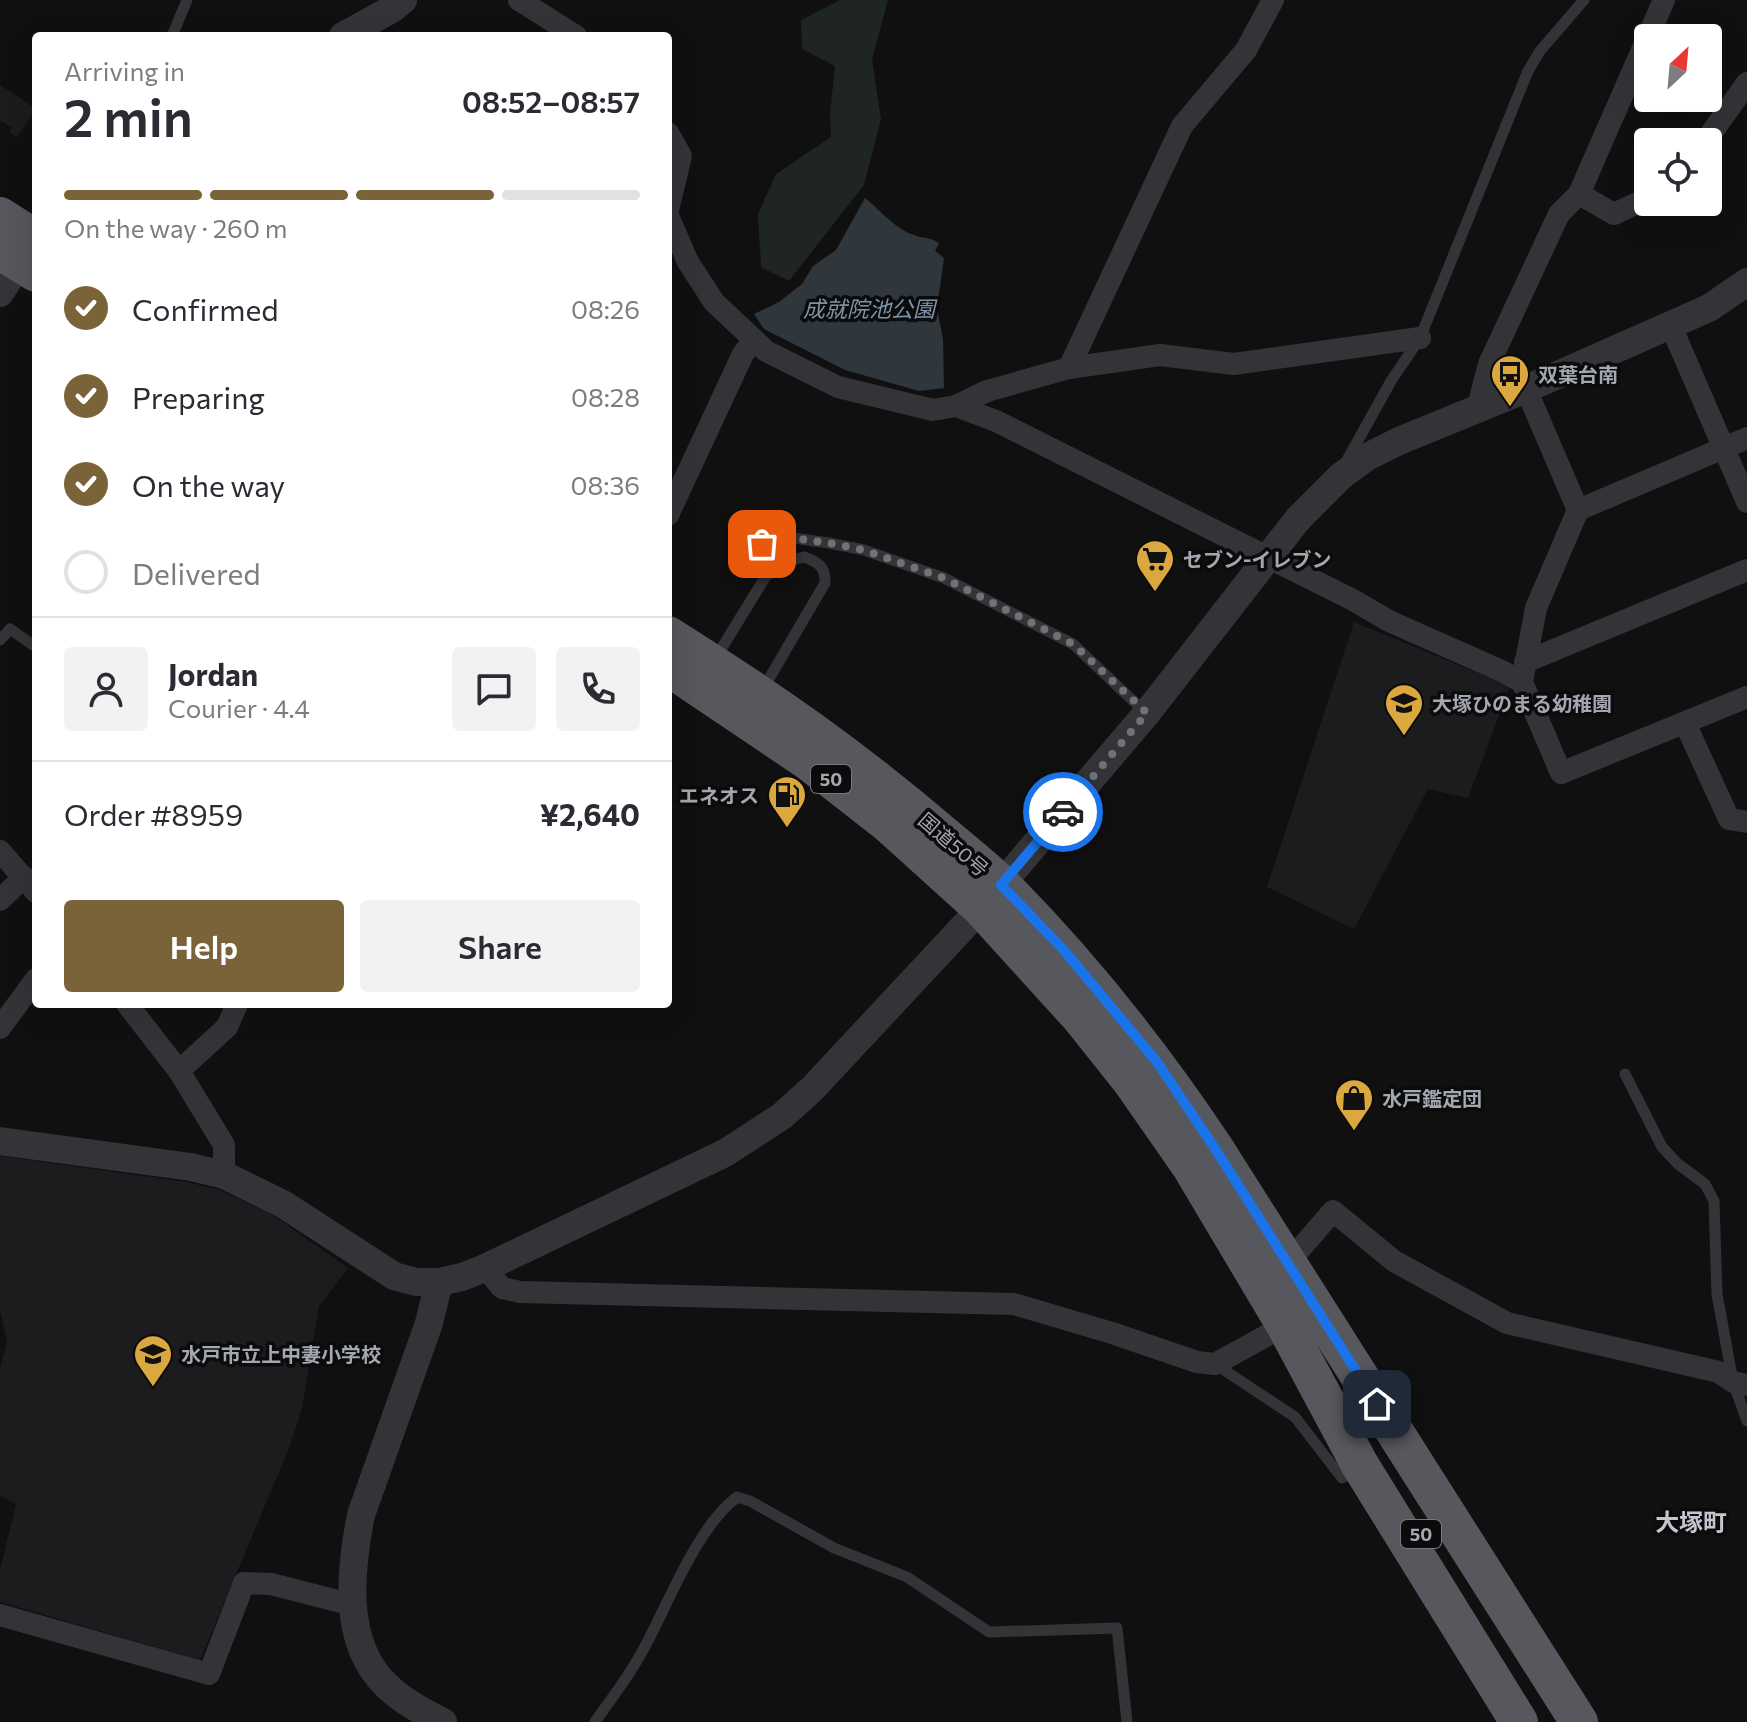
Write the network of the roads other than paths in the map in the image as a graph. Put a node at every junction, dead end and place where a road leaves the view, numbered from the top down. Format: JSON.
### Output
{"nodes":[{"id":1,"x":187,"y":0,"type":"edge"},
{"id":2,"x":403,"y":0,"type":"edge"},
{"id":3,"x":519,"y":0,"type":"edge"},
{"id":4,"x":1273,"y":0,"type":"edge"},
{"id":5,"x":1584,"y":0,"type":"edge"},
{"id":6,"x":1664,"y":0,"type":"edge"},
{"id":7,"x":174,"y":32,"type":"edge"},
{"id":8,"x":356,"y":32,"type":"edge"},
{"id":9,"x":570,"y":32,"type":"edge"},
{"id":10,"x":1747,"y":83,"type":"edge"},
{"id":11,"x":1741,"y":106,"type":"edge"},
{"id":12,"x":1719,"y":128,"type":"edge"},
{"id":13,"x":672,"y":140,"type":"edge"},
{"id":14,"x":1579,"y":194,"type":"junction"},
{"id":15,"x":672,"y":195,"type":"edge"},
{"id":16,"x":1634,"y":205,"type":"edge"},
{"id":17,"x":0,"y":216,"type":"edge"},
{"id":18,"x":672,"y":223,"type":"edge"},
{"id":19,"x":23,"y":256,"type":"edge"},
{"id":20,"x":1747,"y":282,"type":"edge"},
{"id":21,"x":1671,"y":326,"type":"junction"},
{"id":22,"x":1420,"y":338,"type":"junction"},
{"id":23,"x":754,"y":340,"type":"junction"},
{"id":24,"x":1069,"y":368,"type":"junction"},
{"id":25,"x":1526,"y":389,"type":"junction"},
{"id":26,"x":956,"y":406,"type":"junction"},
{"id":27,"x":1477,"y":410,"type":"junction"},
{"id":28,"x":1747,"y":438,"type":"edge"},
{"id":29,"x":1724,"y":449,"type":"junction"},
{"id":30,"x":1341,"y":476,"type":"junction"},
{"id":31,"x":1747,"y":502,"type":"edge"},
{"id":32,"x":672,"y":506,"type":"edge"},
{"id":33,"x":1578,"y":510,"type":"junction"},
{"id":34,"x":1269,"y":558,"type":"junction"},
{"id":35,"x":1747,"y":570,"type":"edge"},
{"id":36,"x":766,"y":576,"type":"junction"},
{"id":37,"x":672,"y":637,"type":"edge"},
{"id":38,"x":0,"y":640,"type":"edge"},
{"id":39,"x":32,"y":644,"type":"edge"},
{"id":40,"x":713,"y":663,"type":"junction"},
{"id":41,"x":672,"y":670,"type":"edge"},
{"id":42,"x":1524,"y":672,"type":"junction"},
{"id":43,"x":760,"y":694,"type":"junction"},
{"id":44,"x":1747,"y":697,"type":"edge"},
{"id":45,"x":1147,"y":713,"type":"junction"},
{"id":46,"x":1685,"y":723,"type":"junction"},
{"id":47,"x":1747,"y":822,"type":"edge"},
{"id":48,"x":0,"y":851,"type":"edge"},
{"id":49,"x":30,"y":884,"type":"edge"},
{"id":50,"x":991,"y":896,"type":"junction"},
{"id":51,"x":0,"y":900,"type":"edge"},
{"id":52,"x":32,"y":984,"type":"edge"},
{"id":53,"x":130,"y":1008,"type":"edge"},
{"id":54,"x":235,"y":1008,"type":"edge"},
{"id":55,"x":0,"y":1028,"type":"edge"},
{"id":56,"x":179,"y":1071,"type":"junction"},
{"id":57,"x":1625,"y":1074,"type":"dead end"},
{"id":58,"x":0,"y":1141,"type":"edge"},
{"id":59,"x":224,"y":1175,"type":"junction"},
{"id":60,"x":1287,"y":1264,"type":"junction"},
{"id":61,"x":485,"y":1268,"type":"junction"},
{"id":62,"x":439,"y":1282,"type":"junction"},
{"id":63,"x":1300,"y":1317,"type":"junction"},
{"id":64,"x":1343,"y":1351,"type":"junction"},
{"id":65,"x":1215,"y":1364,"type":"junction"},
{"id":66,"x":1311,"y":1373,"type":"junction"},
{"id":67,"x":1740,"y":1383,"type":"edge"},
{"id":68,"x":1747,"y":1421,"type":"edge"},
{"id":69,"x":1360,"y":1465,"type":"junction"},
{"id":70,"x":353,"y":1605,"type":"junction"},
{"id":71,"x":0,"y":1615,"type":"edge"},
{"id":72,"x":443,"y":1722,"type":"edge"},
{"id":73,"x":595,"y":1722,"type":"edge"},
{"id":74,"x":1127,"y":1722,"type":"edge"},
{"id":75,"x":1519,"y":1722,"type":"edge"},
{"id":76,"x":1545,"y":1722,"type":"edge"},
{"id":77,"x":1579,"y":1722,"type":"edge"},
{"id":78,"x":1605,"y":1722,"type":"edge"}],
"edges":[{"from":1,"to":7,"type":"lane"},
{"from":2,"to":8,"type":"street"},
{"from":3,"to":9,"type":"street"},
{"from":4,"to":24,"type":"street"},
{"from":5,"to":22,"type":"lane"},
{"from":6,"to":14,"type":"street"},
{"from":10,"to":11,"type":"street"},
{"from":11,"to":12,"type":"street"},
{"from":13,"to":15,"type":"street"},
{"from":14,"to":16,"type":"street"},
{"from":14,"to":27,"type":"street"},
{"from":17,"to":19,"type":"highway"},
{"from":18,"to":23,"type":"street"},
{"from":20,"to":21,"type":"street"},
{"from":21,"to":25,"type":"street"},
{"from":21,"to":29,"type":"street"},
{"from":22,"to":24,"type":"street"},
{"from":22,"to":30,"type":"lane"},
{"from":23,"to":26,"type":"street"},
{"from":23,"to":32,"type":"street"},
{"from":24,"to":26,"type":"street"},
{"from":25,"to":27,"type":"street"},
{"from":25,"to":33,"type":"street"},
{"from":26,"to":34,"type":"street"},
{"from":27,"to":30,"type":"street"},
{"from":28,"to":29,"type":"street"},
{"from":29,"to":31,"type":"street"},
{"from":29,"to":33,"type":"street"},
{"from":30,"to":34,"type":"street"},
{"from":33,"to":42,"type":"street"},
{"from":34,"to":42,"type":"street"},
{"from":34,"to":45,"type":"street"},
{"from":35,"to":42,"type":"street"},
{"from":36,"to":40,"type":"lane"},
{"from":36,"to":43,"type":"lane"},
{"from":36,"to":45,"type":"lane"},
{"from":37,"to":40,"type":"highway","name":"国道50号","number":"50"},
{"from":38,"to":39,"type":"lane"},
{"from":40,"to":43,"type":"highway","name":"国道50号","number":"50"},
{"from":41,"to":50,"type":"highway","name":"国道50号","number":"50"},
{"from":42,"to":46,"type":"street"},
{"from":43,"to":50,"type":"highway","name":"国道50号","number":"50"},
{"from":44,"to":46,"type":"street"},
{"from":45,"to":50,"type":"street"},
{"from":46,"to":47,"type":"street"},
{"from":48,"to":49,"type":"street"},
{"from":49,"to":51,"type":"street"},
{"from":50,"to":60,"type":"highway","name":"国道50号","number":"50"},
{"from":50,"to":61,"type":"street"},
{"from":50,"to":63,"type":"highway","name":"国道50号","number":"50"},
{"from":52,"to":55,"type":"street"},
{"from":53,"to":56,"type":"street"},
{"from":54,"to":56,"type":"street"},
{"from":56,"to":59,"type":"street"},
{"from":57,"to":67,"type":"lane"},
{"from":58,"to":59,"type":"street"},
{"from":59,"to":62,"type":"street"},
{"from":60,"to":63,"type":"highway","name":"国道50号","number":"50"},
{"from":60,"to":67,"type":"street"},
{"from":61,"to":62,"type":"street"},
{"from":61,"to":65,"type":"street"},
{"from":62,"to":70,"type":"street"},
{"from":63,"to":64,"type":"highway","name":"国道50号","number":"50"},
{"from":63,"to":65,"type":"street"},
{"from":63,"to":66,"type":"highway","name":"国道50号","number":"50"},
{"from":64,"to":77,"type":"highway","number":"50"},
{"from":64,"to":78,"type":"highway"},
{"from":65,"to":69,"type":"lane"},
{"from":66,"to":69,"type":"highway"},
{"from":66,"to":76,"type":"highway","number":"50"},
{"from":67,"to":68,"type":"lane"},
{"from":69,"to":75,"type":"highway"},
{"from":70,"to":71,"type":"street"},
{"from":70,"to":72,"type":"street"},
{"from":73,"to":74,"type":"lane"}]}
